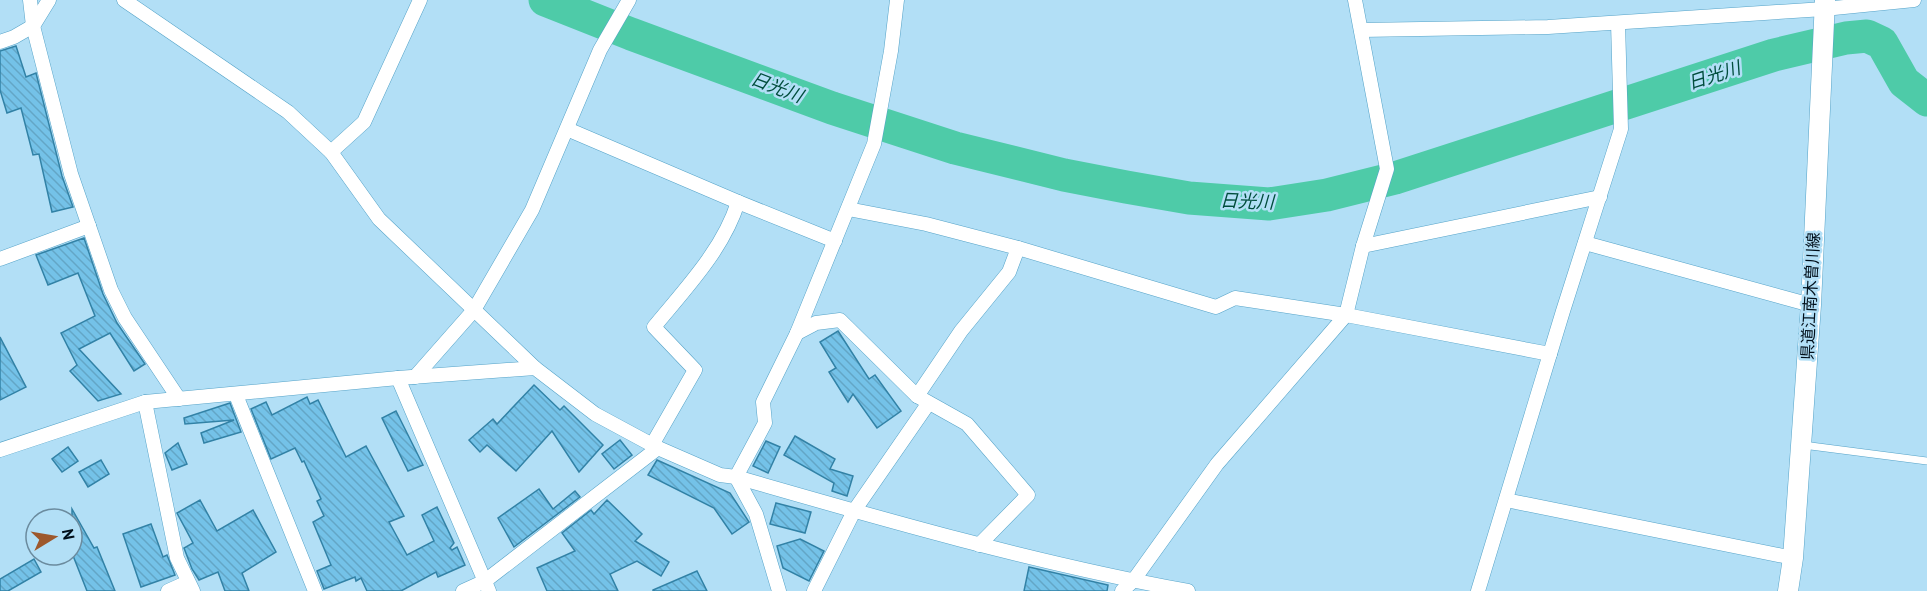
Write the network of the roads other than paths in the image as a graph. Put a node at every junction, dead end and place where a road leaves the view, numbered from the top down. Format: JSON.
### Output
{"nodes":[{"id":1,"x":30,"y":0,"type":"edge"},
{"id":2,"x":49,"y":0,"type":"edge"},
{"id":3,"x":124,"y":0,"type":"edge"},
{"id":4,"x":420,"y":0,"type":"edge"},
{"id":5,"x":629,"y":0,"type":"edge"},
{"id":6,"x":897,"y":0,"type":"edge"},
{"id":7,"x":1354,"y":0,"type":"edge"},
{"id":8,"x":1914,"y":0,"type":"edge"},
{"id":9,"x":1825,"y":5,"type":"edge"},
{"id":10,"x":1618,"y":23,"type":"junction"},
{"id":11,"x":33,"y":26,"type":"junction"},
{"id":12,"x":1361,"y":30,"type":"junction"},
{"id":13,"x":0,"y":42,"type":"edge"},
{"id":14,"x":567,"y":129,"type":"junction"},
{"id":15,"x":331,"y":152,"type":"junction"},
{"id":16,"x":1600,"y":197,"type":"junction"},
{"id":17,"x":738,"y":202,"type":"junction"},
{"id":18,"x":848,"y":209,"type":"junction"},
{"id":19,"x":89,"y":226,"type":"junction"},
{"id":20,"x":835,"y":241,"type":"junction"},
{"id":21,"x":1585,"y":243,"type":"junction"},
{"id":22,"x":1364,"y":246,"type":"junction"},
{"id":23,"x":1018,"y":248,"type":"junction"},
{"id":24,"x":0,"y":259,"type":"edge"},
{"id":25,"x":1811,"y":305,"type":"junction"},
{"id":26,"x":474,"y":310,"type":"junction"},
{"id":27,"x":1346,"y":315,"type":"junction"},
{"id":28,"x":797,"y":333,"type":"junction"},
{"id":29,"x":1550,"y":354,"type":"junction"},
{"id":30,"x":535,"y":368,"type":"junction"},
{"id":31,"x":415,"y":377,"type":"junction"},
{"id":32,"x":398,"y":378,"type":"junction"},
{"id":33,"x":236,"y":395,"type":"junction"},
{"id":34,"x":179,"y":399,"type":"junction"},
{"id":35,"x":923,"y":400,"type":"junction"},
{"id":36,"x":146,"y":402,"type":"junction"},
{"id":37,"x":1801,"y":444,"type":"junction"},
{"id":38,"x":655,"y":446,"type":"junction"},
{"id":39,"x":0,"y":450,"type":"edge"},
{"id":40,"x":1927,"y":462,"type":"edge"},
{"id":41,"x":736,"y":477,"type":"junction"},
{"id":42,"x":1506,"y":500,"type":"junction"},
{"id":43,"x":854,"y":512,"type":"junction"},
{"id":44,"x":979,"y":545,"type":"junction"},
{"id":45,"x":1793,"y":558,"type":"junction"},
{"id":46,"x":191,"y":586,"type":"edge"},
{"id":47,"x":487,"y":586,"type":"edge"},
{"id":48,"x":1128,"y":586,"type":"edge"},
{"id":49,"x":1180,"y":590,"type":"edge"},
{"id":50,"x":168,"y":591,"type":"edge"},
{"id":51,"x":315,"y":591,"type":"edge"},
{"id":52,"x":463,"y":591,"type":"edge"},
{"id":53,"x":779,"y":591,"type":"edge"},
{"id":54,"x":814,"y":591,"type":"edge"},
{"id":55,"x":1478,"y":591,"type":"edge"},
{"id":56,"x":1788,"y":591,"type":"edge"}],
"edges":[{"from":1,"to":11,"type":"street"},
{"from":2,"to":11,"type":"street"},
{"from":3,"to":15,"type":"street"},
{"from":4,"to":15,"type":"street"},
{"from":5,"to":14,"type":"street"},
{"from":6,"to":18,"type":"street"},
{"from":7,"to":12,"type":"street"},
{"from":8,"to":9,"type":"street"},
{"from":9,"to":10,"type":"street"},
{"from":9,"to":25,"type":"main road","name":"県道江南木曽川線"},
{"from":10,"to":12,"type":"street"},
{"from":10,"to":16,"type":"street"},
{"from":11,"to":13,"type":"street"},
{"from":11,"to":19,"type":"street"},
{"from":12,"to":22,"type":"street"},
{"from":14,"to":17,"type":"street"},
{"from":14,"to":26,"type":"street"},
{"from":15,"to":26,"type":"street"},
{"from":16,"to":21,"type":"street"},
{"from":16,"to":22,"type":"street"},
{"from":17,"to":20,"type":"street"},
{"from":17,"to":38,"type":"street"},
{"from":18,"to":20,"type":"street"},
{"from":18,"to":23,"type":"street"},
{"from":19,"to":24,"type":"street"},
{"from":19,"to":34,"type":"street"},
{"from":20,"to":28,"type":"street"},
{"from":21,"to":25,"type":"street"},
{"from":21,"to":29,"type":"street"},
{"from":22,"to":27,"type":"street"},
{"from":23,"to":27,"type":"street"},
{"from":23,"to":35,"type":"street"},
{"from":25,"to":37,"type":"main road","name":"県道江南木曽川線"},
{"from":26,"to":30,"type":"street"},
{"from":26,"to":31,"type":"street"},
{"from":27,"to":29,"type":"street"},
{"from":27,"to":48,"type":"street"},
{"from":28,"to":35,"type":"street"},
{"from":28,"to":41,"type":"street"},
{"from":29,"to":42,"type":"street"},
{"from":30,"to":31,"type":"street"},
{"from":30,"to":38,"type":"street"},
{"from":31,"to":32,"type":"street"},
{"from":32,"to":33,"type":"street"},
{"from":32,"to":47,"type":"street"},
{"from":33,"to":34,"type":"street"},
{"from":33,"to":51,"type":"street"},
{"from":34,"to":36,"type":"street"},
{"from":35,"to":43,"type":"street"},
{"from":35,"to":44,"type":"street"},
{"from":36,"to":39,"type":"street"},
{"from":36,"to":46,"type":"street"},
{"from":37,"to":40,"type":"lane"},
{"from":37,"to":45,"type":"main road","name":"県道江南木曽川線"},
{"from":38,"to":41,"type":"street"},
{"from":38,"to":47,"type":"street"},
{"from":41,"to":43,"type":"street"},
{"from":41,"to":53,"type":"street"},
{"from":42,"to":45,"type":"street"},
{"from":42,"to":55,"type":"street"},
{"from":43,"to":44,"type":"street"},
{"from":43,"to":54,"type":"street"},
{"from":44,"to":48,"type":"street"},
{"from":45,"to":56,"type":"main road","name":"県道江南木曽川線"},
{"from":46,"to":50,"type":"street"},
{"from":47,"to":52,"type":"street"},
{"from":48,"to":49,"type":"street"}]}
